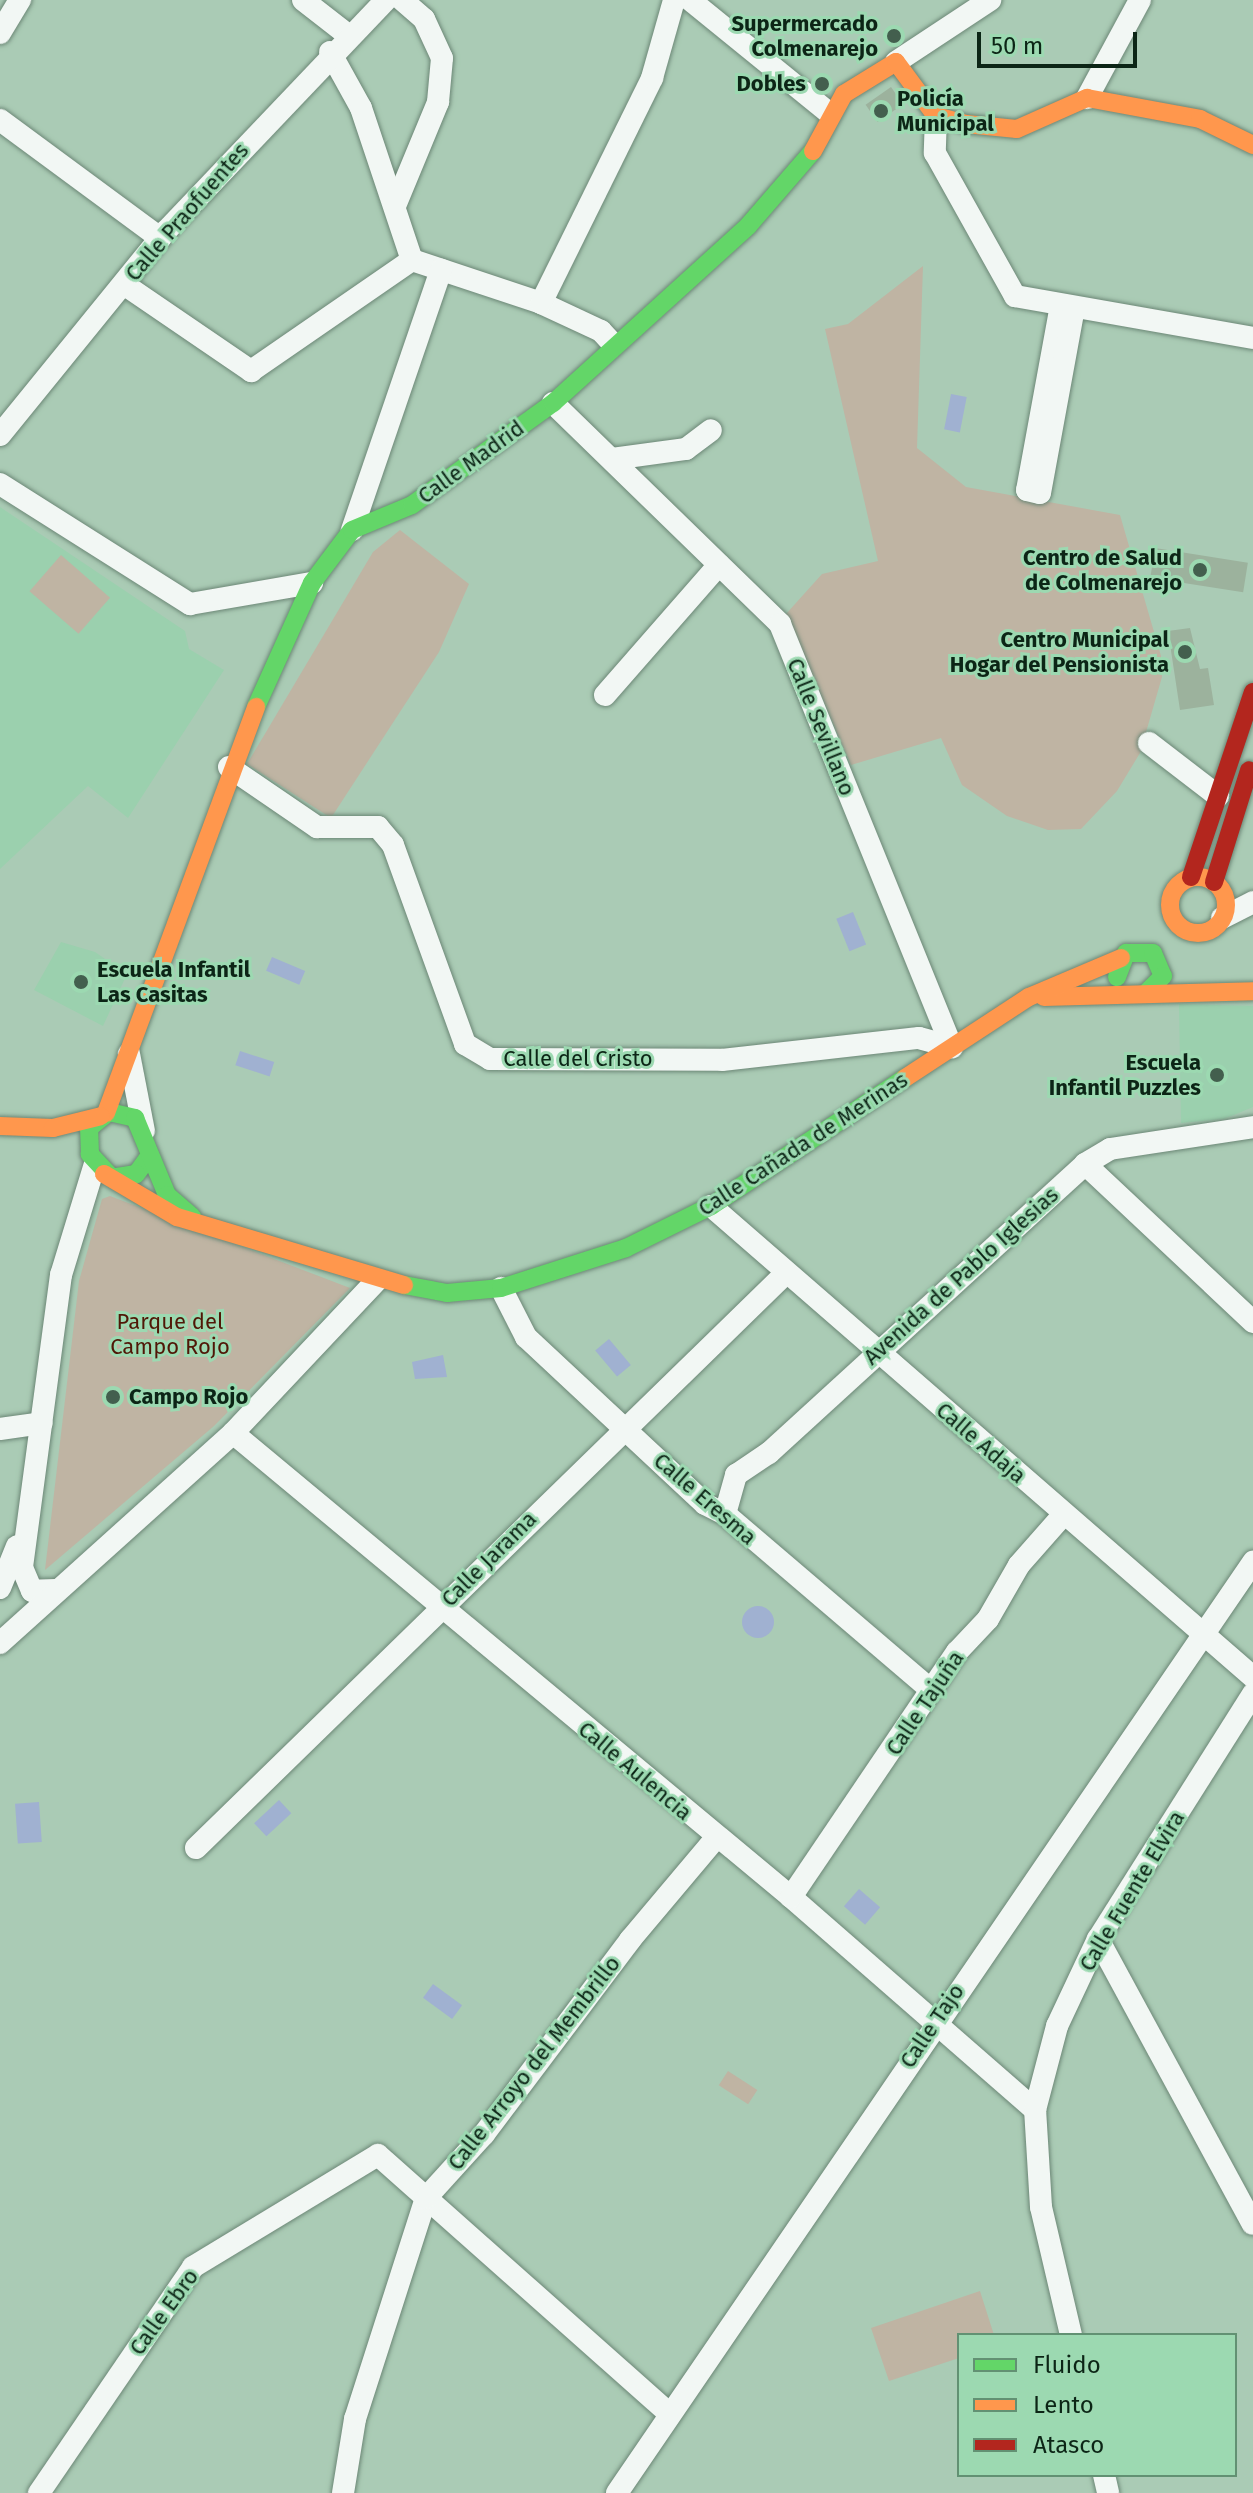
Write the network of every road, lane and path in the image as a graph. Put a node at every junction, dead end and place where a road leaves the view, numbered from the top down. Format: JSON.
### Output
{"nodes":[{"id":1,"x":20,"y":0,"type":"edge"},
{"id":2,"x":303,"y":0,"type":"edge"},
{"id":3,"x":386,"y":0,"type":"edge"},
{"id":4,"x":402,"y":0,"type":"edge"},
{"id":5,"x":674,"y":0,"type":"edge"},
{"id":6,"x":690,"y":0,"type":"edge"},
{"id":7,"x":990,"y":0,"type":"edge"},
{"id":8,"x":1140,"y":0,"type":"edge"},
{"id":9,"x":425,"y":10,"type":"edge"},
{"id":10,"x":0,"y":33,"type":"edge"},
{"id":11,"x":348,"y":35,"type":"junction"},
{"id":12,"x":330,"y":52,"type":"junction"},
{"id":13,"x":896,"y":62,"type":"junction"},
{"id":14,"x":1087,"y":98,"type":"junction"},
{"id":15,"x":829,"y":113,"type":"junction"},
{"id":16,"x":936,"y":116,"type":"junction"},
{"id":17,"x":0,"y":120,"type":"edge"},
{"id":18,"x":1253,"y":145,"type":"edge"},
{"id":19,"x":395,"y":206,"type":"junction"},
{"id":20,"x":160,"y":238,"type":"junction"},
{"id":21,"x":412,"y":260,"type":"junction"},
{"id":22,"x":441,"y":270,"type":"junction"},
{"id":23,"x":125,"y":285,"type":"junction"},
{"id":24,"x":541,"y":303,"type":"junction"},
{"id":25,"x":1068,"y":306,"type":"junction"},
{"id":26,"x":1253,"y":338,"type":"edge"},
{"id":27,"x":613,"y":344,"type":"junction"},
{"id":28,"x":553,"y":403,"type":"junction"},
{"id":29,"x":711,"y":430,"type":"dead end"},
{"id":30,"x":0,"y":435,"type":"edge"},
{"id":31,"x":612,"y":459,"type":"junction"},
{"id":32,"x":0,"y":484,"type":"edge"},
{"id":33,"x":352,"y":530,"type":"junction"},
{"id":34,"x":719,"y":565,"type":"junction"},
{"id":35,"x":312,"y":583,"type":"junction"},
{"id":36,"x":1253,"y":692,"type":"edge"},
{"id":37,"x":605,"y":695,"type":"dead end"},
{"id":38,"x":1149,"y":743,"type":"dead end"},
{"id":39,"x":1253,"y":758,"type":"edge"},
{"id":40,"x":229,"y":767,"type":"junction"},
{"id":41,"x":1218,"y":796,"type":"junction"},
{"id":42,"x":1191,"y":877,"type":"junction"},
{"id":43,"x":1214,"y":882,"type":"junction"},
{"id":44,"x":1253,"y":902,"type":"edge"},
{"id":45,"x":1170,"y":908,"type":"junction"},
{"id":46,"x":1222,"y":918,"type":"junction"},
{"id":47,"x":1201,"y":933,"type":"junction"},
{"id":48,"x":1146,"y":949,"type":"junction"},
{"id":49,"x":1121,"y":958,"type":"junction"},
{"id":50,"x":1162,"y":971,"type":"junction"},
{"id":51,"x":1253,"y":991,"type":"edge"},
{"id":52,"x":1197,"y":992,"type":"junction"},
{"id":53,"x":1140,"y":995,"type":"junction"},
{"id":54,"x":1029,"y":997,"type":"junction"},
{"id":55,"x":128,"y":1047,"type":"junction"},
{"id":56,"x":952,"y":1047,"type":"junction"},
{"id":57,"x":103,"y":1115,"type":"junction"},
{"id":58,"x":0,"y":1126,"type":"edge"},
{"id":59,"x":53,"y":1128,"type":"junction"},
{"id":60,"x":144,"y":1132,"type":"junction"},
{"id":61,"x":1250,"y":1134,"type":"edge"},
{"id":62,"x":150,"y":1155,"type":"junction"},
{"id":63,"x":97,"y":1164,"type":"junction"},
{"id":64,"x":1085,"y":1164,"type":"junction"},
{"id":65,"x":711,"y":1206,"type":"junction"},
{"id":66,"x":194,"y":1219,"type":"junction"},
{"id":67,"x":786,"y":1273,"type":"junction"},
{"id":68,"x":377,"y":1280,"type":"junction"},
{"id":69,"x":501,"y":1288,"type":"junction"},
{"id":70,"x":1253,"y":1322,"type":"edge"},
{"id":71,"x":876,"y":1353,"type":"junction"},
{"id":72,"x":42,"y":1423,"type":"junction"},
{"id":73,"x":624,"y":1425,"type":"junction"},
{"id":74,"x":0,"y":1429,"type":"edge"},
{"id":75,"x":233,"y":1433,"type":"junction"},
{"id":76,"x":725,"y":1514,"type":"junction"},
{"id":77,"x":1064,"y":1514,"type":"junction"},
{"id":78,"x":27,"y":1522,"type":"junction"},
{"id":79,"x":1253,"y":1562,"type":"edge"},
{"id":80,"x":0,"y":1588,"type":"edge"},
{"id":81,"x":56,"y":1590,"type":"junction"},
{"id":82,"x":441,"y":1606,"type":"junction"},
{"id":83,"x":1203,"y":1634,"type":"junction"},
{"id":84,"x":0,"y":1643,"type":"edge"},
{"id":85,"x":1253,"y":1677,"type":"edge"},
{"id":86,"x":931,"y":1690,"type":"junction"},
{"id":87,"x":1248,"y":1704,"type":"edge"},
{"id":88,"x":1253,"y":1734,"type":"edge"},
{"id":89,"x":715,"y":1839,"type":"junction"},
{"id":90,"x":196,"y":1848,"type":"dead end"},
{"id":91,"x":791,"y":1897,"type":"junction"},
{"id":92,"x":1098,"y":1939,"type":"junction"},
{"id":93,"x":934,"y":2022,"type":"junction"},
{"id":94,"x":1035,"y":2110,"type":"junction"},
{"id":95,"x":426,"y":2198,"type":"junction"},
{"id":96,"x":1253,"y":2224,"type":"edge"},
{"id":97,"x":1071,"y":2333,"type":"edge"},
{"id":98,"x":670,"y":2414,"type":"junction"},
{"id":99,"x":39,"y":2493,"type":"edge"},
{"id":100,"x":343,"y":2493,"type":"edge"},
{"id":101,"x":617,"y":2493,"type":"edge"}],
"edges":[{"from":1,"to":10,"type":"street"},
{"from":2,"to":11,"type":"street"},
{"from":3,"to":11,"type":"street","name":"Calle Praofuentes"},
{"from":4,"to":9,"type":"street"},
{"from":5,"to":24,"type":"street"},
{"from":6,"to":15,"type":"street"},
{"from":7,"to":13,"type":"street","name":"Calle Madrid"},
{"from":8,"to":14,"type":"street"},
{"from":9,"to":19,"type":"street"},
{"from":11,"to":12,"type":"street","name":"Calle Praofuentes"},
{"from":12,"to":19,"type":"street"},
{"from":12,"to":20,"type":"street","name":"Calle Praofuentes"},
{"from":13,"to":15,"type":"street","name":"Calle Madrid"},
{"from":13,"to":16,"type":"street"},
{"from":14,"to":16,"type":"street"},
{"from":14,"to":18,"type":"street"},
{"from":15,"to":27,"type":"street","name":"Calle Madrid"},
{"from":16,"to":25,"type":"street"},
{"from":17,"to":20,"type":"street"},
{"from":19,"to":21,"type":"street"},
{"from":20,"to":23,"type":"street","name":"Calle Praofuentes"},
{"from":21,"to":22,"type":"street"},
{"from":21,"to":23,"type":"street"},
{"from":22,"to":24,"type":"street"},
{"from":22,"to":33,"type":"street"},
{"from":23,"to":30,"type":"street","name":"Calle Praofuentes"},
{"from":24,"to":27,"type":"street"},
{"from":25,"to":25,"type":"street"},
{"from":25,"to":26,"type":"street"},
{"from":27,"to":28,"type":"street","name":"Calle Madrid"},
{"from":28,"to":31,"type":"street","name":"Calle Sevillano"},
{"from":28,"to":33,"type":"street","name":"Calle Madrid"},
{"from":29,"to":31,"type":"street"},
{"from":31,"to":34,"type":"street","name":"Calle Sevillano"},
{"from":32,"to":35,"type":"street"},
{"from":33,"to":35,"type":"street"},
{"from":34,"to":37,"type":"street"},
{"from":34,"to":56,"type":"street","name":"Calle Sevillano"},
{"from":35,"to":40,"type":"street"},
{"from":36,"to":41,"type":"street"},
{"from":38,"to":41,"type":"street"},
{"from":39,"to":43,"type":"street"},
{"from":40,"to":55,"type":"street"},
{"from":40,"to":56,"type":"street","name":"Calle del Cristo"},
{"from":41,"to":42,"type":"street"},
{"from":42,"to":43,"type":"street"},
{"from":42,"to":45,"type":"street"},
{"from":43,"to":46,"type":"street"},
{"from":44,"to":46,"type":"street"},
{"from":45,"to":47,"type":"street"},
{"from":45,"to":48,"type":"street"},
{"from":46,"to":47,"type":"street"},
{"from":47,"to":50,"type":"street"},
{"from":48,"to":49,"type":"street","name":"Calle Cañada de Merinas"},
{"from":48,"to":50,"type":"street"},
{"from":49,"to":53,"type":"street"},
{"from":49,"to":54,"type":"street","name":"Calle Cañada de Merinas"},
{"from":50,"to":52,"type":"street"},
{"from":50,"to":53,"type":"street"},
{"from":51,"to":52,"type":"street"},
{"from":52,"to":53,"type":"street"},
{"from":53,"to":54,"type":"street"},
{"from":54,"to":56,"type":"street","name":"Calle Cañada de Merinas"},
{"from":55,"to":57,"type":"street"},
{"from":55,"to":60,"type":"street"},
{"from":56,"to":65,"type":"street","name":"Calle Cañada de Merinas"},
{"from":57,"to":59,"type":"street"},
{"from":57,"to":60,"type":"street"},
{"from":57,"to":63,"type":"street"},
{"from":58,"to":59,"type":"street"},
{"from":59,"to":63,"type":"street","name":"Calle Cañada de Merinas"},
{"from":60,"to":62,"type":"street"},
{"from":61,"to":64,"type":"street","name":"Avenida de Pablo Iglesias"},
{"from":62,"to":63,"type":"street"},
{"from":62,"to":66,"type":"street","name":"Calle Cañada de Merinas"},
{"from":63,"to":66,"type":"street","name":"Calle Cañada de Merinas"},
{"from":63,"to":72,"type":"street"},
{"from":64,"to":70,"type":"street"},
{"from":64,"to":71,"type":"street","name":"Avenida de Pablo Iglesias"},
{"from":65,"to":67,"type":"street","name":"Calle Adaja"},
{"from":65,"to":69,"type":"street","name":"Calle Cañada de Merinas"},
{"from":66,"to":68,"type":"street","name":"Calle Cañada de Merinas"},
{"from":67,"to":71,"type":"street","name":"Calle Adaja"},
{"from":67,"to":73,"type":"street","name":"Calle Jarama"},
{"from":68,"to":69,"type":"street","name":"Calle Cañada de Merinas"},
{"from":68,"to":75,"type":"street"},
{"from":69,"to":73,"type":"street","name":"Calle Eresma"},
{"from":71,"to":76,"type":"street","name":"Avenida de Pablo Iglesias"},
{"from":71,"to":77,"type":"street","name":"Calle Adaja"},
{"from":72,"to":74,"type":"street"},
{"from":72,"to":78,"type":"street"},
{"from":73,"to":76,"type":"street","name":"Calle Eresma"},
{"from":73,"to":82,"type":"street","name":"Calle Jarama"},
{"from":75,"to":81,"type":"street"},
{"from":75,"to":82,"type":"street","name":"Calle Aulencia"},
{"from":76,"to":86,"type":"street","name":"Calle Eresma"},
{"from":77,"to":83,"type":"street","name":"Calle Adaja"},
{"from":77,"to":86,"type":"street","name":"Calle Tajuña"},
{"from":78,"to":80,"type":"street"},
{"from":78,"to":81,"type":"street"},
{"from":79,"to":83,"type":"street","name":"Calle Tajo"},
{"from":81,"to":84,"type":"street"},
{"from":82,"to":89,"type":"street","name":"Calle Aulencia"},
{"from":82,"to":90,"type":"street","name":"Calle Jarama"},
{"from":83,"to":85,"type":"street","name":"Calle Adaja"},
{"from":83,"to":93,"type":"street","name":"Calle Tajo"},
{"from":86,"to":91,"type":"street","name":"Calle Tajuña"},
{"from":87,"to":88,"type":"street"},
{"from":87,"to":92,"type":"street","name":"Calle Fuente Elvira"},
{"from":89,"to":91,"type":"street","name":"Calle Aulencia"},
{"from":89,"to":95,"type":"street","name":"Calle Arroyo del Membrillo"},
{"from":91,"to":93,"type":"street","name":"Calle Aulencia"},
{"from":92,"to":94,"type":"street","name":"Calle Fuente Elvira"},
{"from":92,"to":96,"type":"street"},
{"from":93,"to":94,"type":"street","name":"Calle Aulencia"},
{"from":93,"to":98,"type":"street","name":"Calle Tajo"},
{"from":94,"to":97,"type":"street","name":"Calle Fuente Elvira"},
{"from":95,"to":98,"type":"street"},
{"from":95,"to":99,"type":"street","name":"Calle Ebro"},
{"from":95,"to":100,"type":"street","name":"Calle Arroyo del Membrillo"},
{"from":98,"to":101,"type":"street","name":"Calle Tajo"}]}
